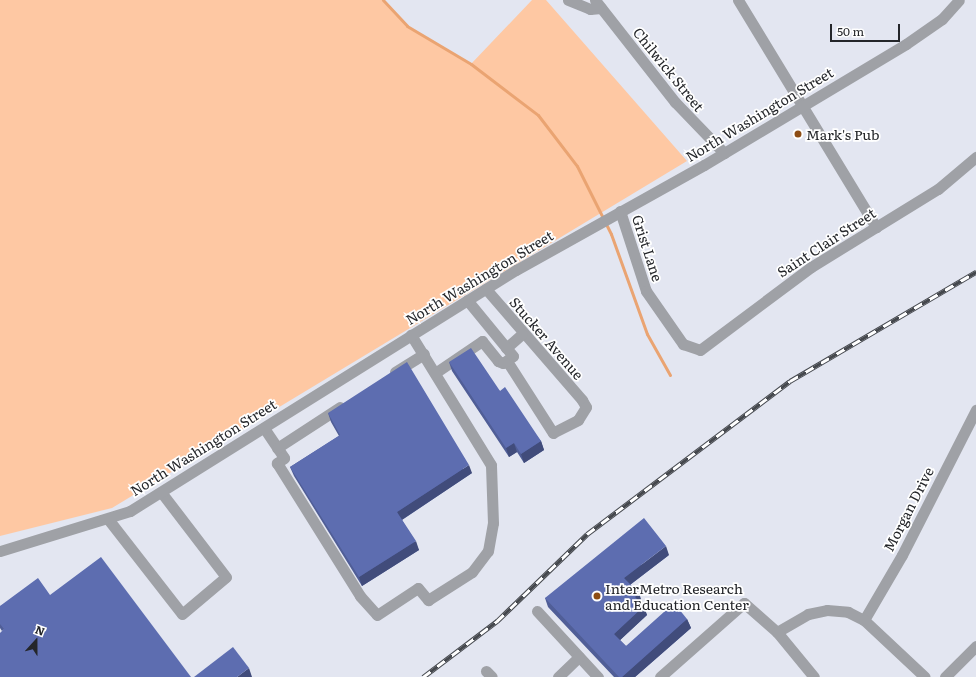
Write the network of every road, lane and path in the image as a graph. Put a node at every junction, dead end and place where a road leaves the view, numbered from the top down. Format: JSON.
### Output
{"nodes":[{"id":1,"x":568,"y":0,"type":"edge"},
{"id":2,"x":738,"y":0,"type":"edge"},
{"id":3,"x":959,"y":0,"type":"edge"},
{"id":4,"x":598,"y":3,"type":"edge"},
{"id":5,"x":803,"y":106,"type":"junction"},
{"id":6,"x":724,"y":153,"type":"junction"},
{"id":7,"x":976,"y":157,"type":"edge"},
{"id":8,"x":620,"y":211,"type":"junction"},
{"id":9,"x":876,"y":227,"type":"junction"},
{"id":10,"x":486,"y":289,"type":"junction"},
{"id":11,"x":467,"y":300,"type":"junction"},
{"id":12,"x":522,"y":334,"type":"junction"},
{"id":13,"x":412,"y":335,"type":"junction"},
{"id":14,"x":506,"y":348,"type":"junction"},
{"id":15,"x":692,"y":350,"type":"joint"},
{"id":16,"x":424,"y":354,"type":"junction"},
{"id":17,"x":507,"y":361,"type":"junction"},
{"id":18,"x":435,"y":373,"type":"junction"},
{"id":19,"x":384,"y":380,"type":"edge"},
{"id":20,"x":350,"y":401,"type":"edge"},
{"id":21,"x":976,"y":410,"type":"edge"},
{"id":22,"x":264,"y":428,"type":"junction"},
{"id":23,"x":277,"y":448,"type":"junction"},
{"id":24,"x":161,"y":492,"type":"junction"},
{"id":25,"x":108,"y":519,"type":"junction"},
{"id":26,"x":0,"y":551,"type":"edge"},
{"id":27,"x":537,"y":611,"type":"dead end"},
{"id":28,"x":864,"y":620,"type":"junction"},
{"id":29,"x":777,"y":632,"type":"junction"},
{"id":30,"x":976,"y":646,"type":"edge"},
{"id":31,"x":580,"y":657,"type":"junction"},
{"id":32,"x":558,"y":677,"type":"edge"},
{"id":33,"x":598,"y":677,"type":"edge"},
{"id":34,"x":660,"y":677,"type":"edge"},
{"id":35,"x":814,"y":677,"type":"edge"},
{"id":36,"x":925,"y":677,"type":"edge"},
{"id":37,"x":945,"y":677,"type":"edge"}],
"edges":[{"from":1,"to":4,"type":"street"},
{"from":2,"to":5,"type":"street"},
{"from":3,"to":5,"type":"street","name":"North Washington Street"},
{"from":4,"to":6,"type":"street","name":"Chilwick Street"},
{"from":5,"to":6,"type":"street","name":"North Washington Street"},
{"from":5,"to":9,"type":"street"},
{"from":6,"to":8,"type":"street","name":"North Washington Street"},
{"from":7,"to":9,"type":"street","name":"Saint Clair Street"},
{"from":8,"to":10,"type":"street","name":"North Washington Street"},
{"from":8,"to":15,"type":"street","name":"Grist Lane"},
{"from":9,"to":15,"type":"street","name":"Saint Clair Street"},
{"from":10,"to":11,"type":"street","name":"North Washington Street"},
{"from":10,"to":12,"type":"street","name":"Stucker Avenue"},
{"from":11,"to":13,"type":"street","name":"North Washington Street"},
{"from":11,"to":14,"type":"street"},
{"from":12,"to":14,"type":"street"},
{"from":12,"to":17,"type":"street","name":"Stucker Avenue"},
{"from":13,"to":16,"type":"street"},
{"from":13,"to":22,"type":"street","name":"North Washington Street"},
{"from":14,"to":17,"type":"street"},
{"from":16,"to":18,"type":"street"},
{"from":16,"to":19,"type":"street"},
{"from":17,"to":18,"type":"street"},
{"from":18,"to":23,"type":"street"},
{"from":20,"to":23,"type":"street"},
{"from":21,"to":28,"type":"street","name":"Morgan Drive"},
{"from":22,"to":23,"type":"street"},
{"from":22,"to":24,"type":"street","name":"North Washington Street"},
{"from":24,"to":25,"type":"street","name":"North Washington Street"},
{"from":24,"to":25,"type":"street"},
{"from":25,"to":26,"type":"street","name":"North Washington Street"},
{"from":27,"to":31,"type":"street"},
{"from":28,"to":29,"type":"street"},
{"from":28,"to":36,"type":"street"},
{"from":29,"to":34,"type":"street"},
{"from":29,"to":35,"type":"street"},
{"from":30,"to":37,"type":"street"},
{"from":31,"to":32,"type":"street"},
{"from":31,"to":33,"type":"street"}]}
